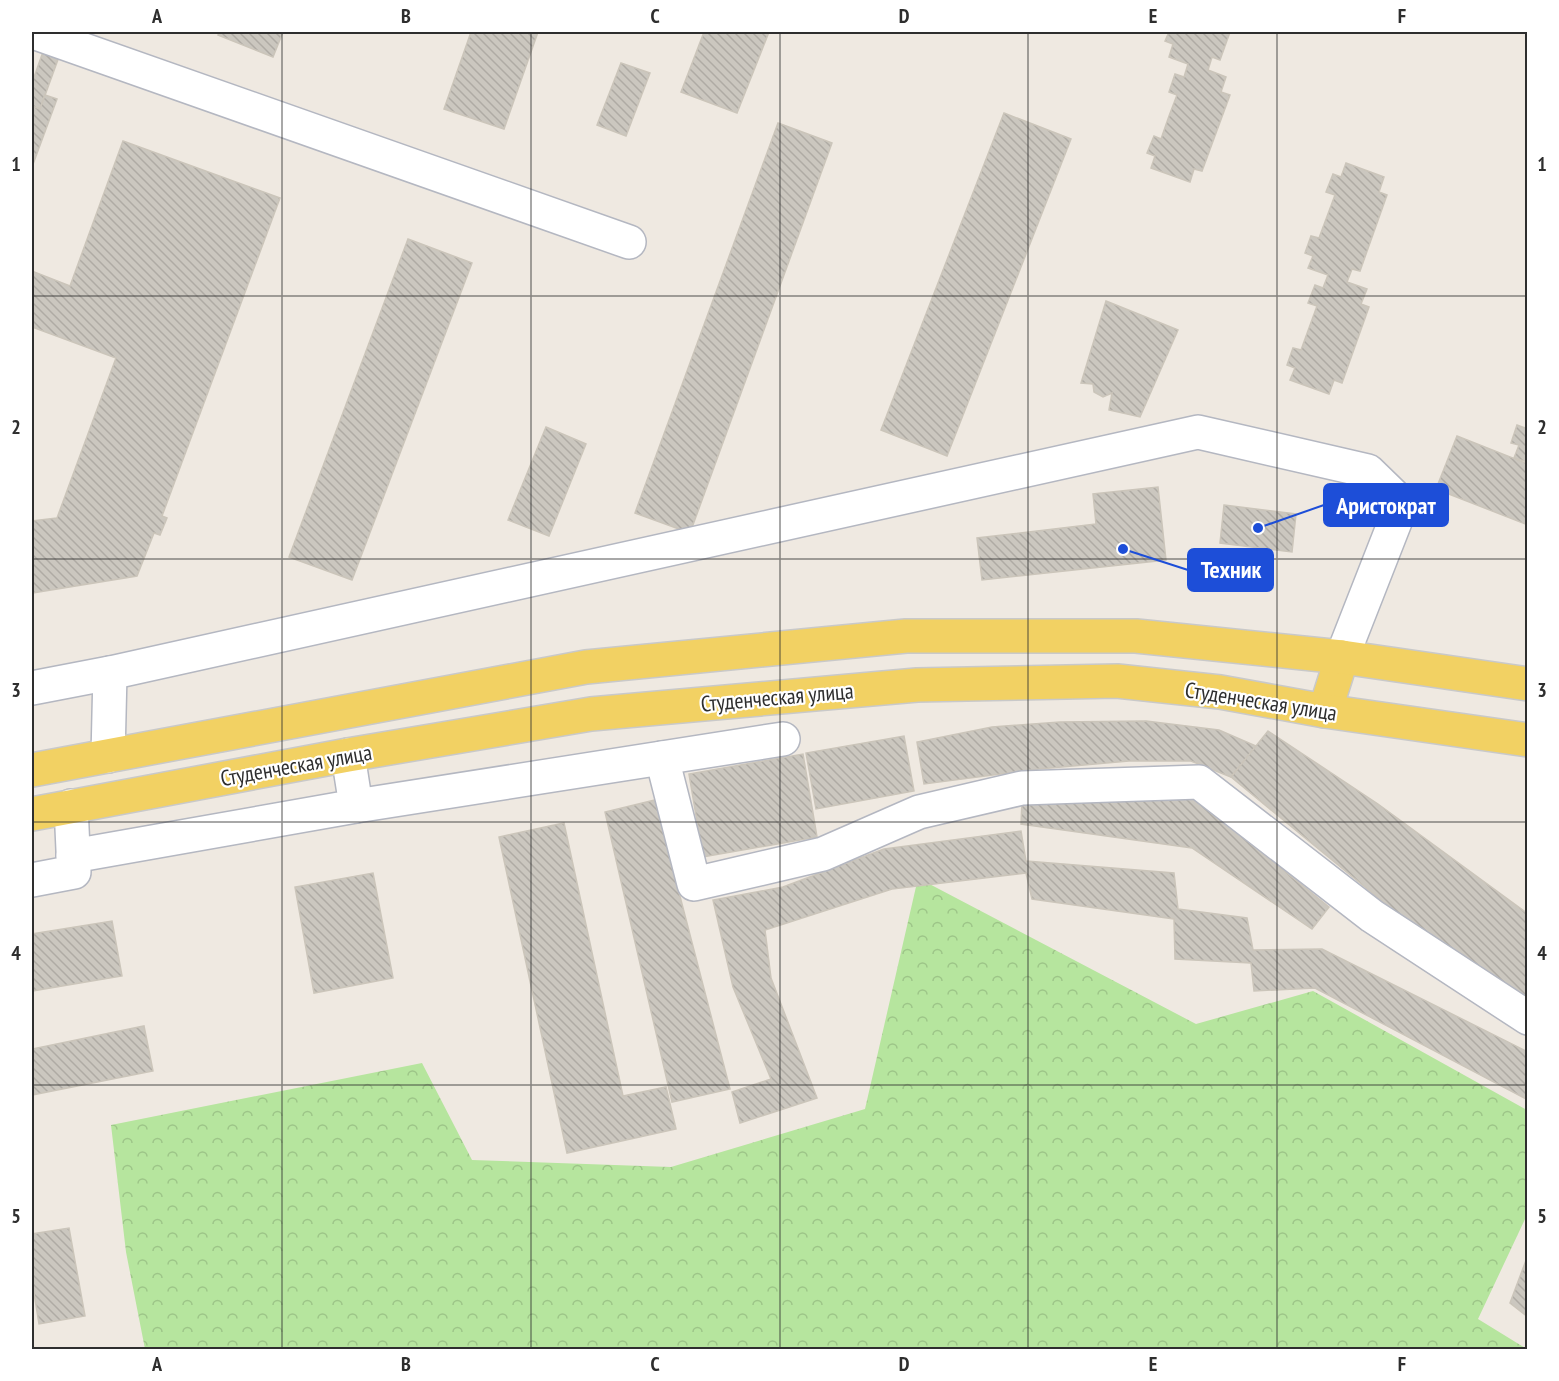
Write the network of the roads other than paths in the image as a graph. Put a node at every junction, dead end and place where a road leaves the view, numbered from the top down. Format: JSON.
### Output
{"nodes":[{"id":1,"x":33,"y":32,"type":"edge"},
{"id":2,"x":629,"y":242,"type":"dead end"},
{"id":3,"x":1342,"y":657,"type":"junction"},
{"id":4,"x":110,"y":673,"type":"junction"},
{"id":5,"x":1527,"y":684,"type":"edge"},
{"id":6,"x":32,"y":688,"type":"edge"},
{"id":7,"x":1325,"y":711,"type":"junction"},
{"id":8,"x":783,"y":739,"type":"dead end"},
{"id":9,"x":1527,"y":740,"type":"edge"},
{"id":10,"x":348,"y":755,"type":"junction"},
{"id":11,"x":108,"y":756,"type":"junction"},
{"id":12,"x":662,"y":758,"type":"junction"},
{"id":13,"x":32,"y":770,"type":"edge"},
{"id":14,"x":71,"y":806,"type":"junction"},
{"id":15,"x":356,"y":806,"type":"junction"},
{"id":16,"x":32,"y":814,"type":"edge"},
{"id":17,"x":73,"y":856,"type":"junction"},
{"id":18,"x":32,"y":880,"type":"edge"},
{"id":19,"x":1527,"y":1018,"type":"edge"}],
"edges":[{"from":1,"to":2,"type":"street"},
{"from":3,"to":4,"type":"street"},
{"from":3,"to":5,"type":"main road","name":"Студенческая улица"},
{"from":3,"to":7,"type":"main road"},
{"from":3,"to":11,"type":"main road","name":"Студенческая улица"},
{"from":4,"to":6,"type":"street"},
{"from":4,"to":11,"type":"street"},
{"from":7,"to":9,"type":"main road","name":"Студенческая улица"},
{"from":7,"to":10,"type":"main road","name":"Студенческая улица"},
{"from":8,"to":12,"type":"street"},
{"from":10,"to":14,"type":"main road","name":"Студенческая улица"},
{"from":10,"to":15,"type":"street"},
{"from":11,"to":13,"type":"main road","name":"Студенческая улица"},
{"from":12,"to":15,"type":"street"},
{"from":12,"to":19,"type":"street"},
{"from":14,"to":16,"type":"main road","name":"Студенческая улица"},
{"from":14,"to":17,"type":"street"},
{"from":15,"to":17,"type":"street"},
{"from":17,"to":18,"type":"street"}]}
